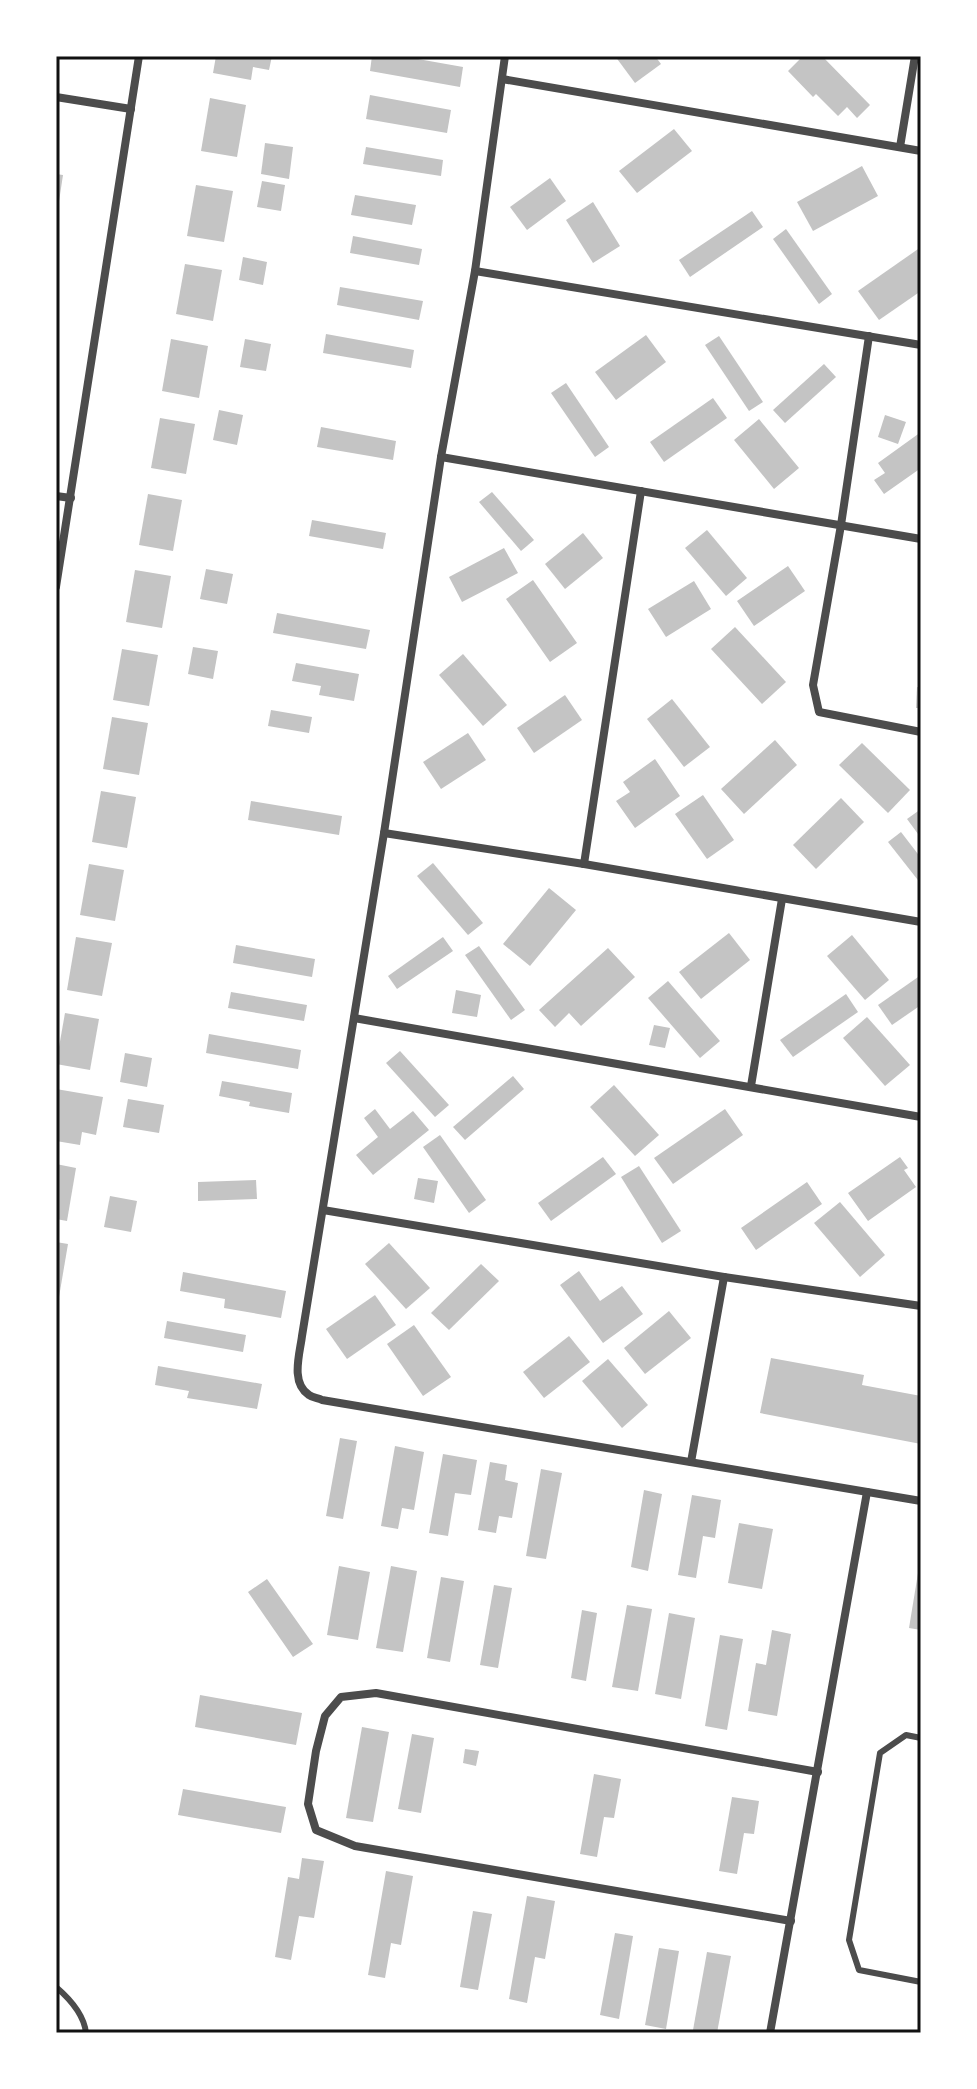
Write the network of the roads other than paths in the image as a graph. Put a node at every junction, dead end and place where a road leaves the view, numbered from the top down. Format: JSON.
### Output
{"nodes":[{"id":1,"x":139,"y":56,"type":"edge"},
{"id":2,"x":505,"y":56,"type":"edge"},
{"id":3,"x":915,"y":56,"type":"edge"},
{"id":4,"x":502,"y":79,"type":"junction"},
{"id":5,"x":56,"y":97,"type":"edge"},
{"id":6,"x":131,"y":109,"type":"junction"},
{"id":7,"x":900,"y":147,"type":"junction"},
{"id":8,"x":921,"y":151,"type":"edge"},
{"id":9,"x":475,"y":271,"type":"junction"},
{"id":10,"x":869,"y":336,"type":"junction"},
{"id":11,"x":921,"y":345,"type":"edge"},
{"id":12,"x":441,"y":457,"type":"junction"},
{"id":13,"x":641,"y":491,"type":"junction"},
{"id":14,"x":56,"y":496,"type":"edge"},
{"id":15,"x":71,"y":498,"type":"junction"},
{"id":16,"x":841,"y":525,"type":"junction"},
{"id":17,"x":921,"y":539,"type":"edge"},
{"id":18,"x":56,"y":587,"type":"edge"},
{"id":19,"x":921,"y":732,"type":"edge"},
{"id":20,"x":384,"y":833,"type":"junction"},
{"id":21,"x":584,"y":864,"type":"junction"},
{"id":22,"x":782,"y":899,"type":"junction"},
{"id":23,"x":921,"y":922,"type":"edge"},
{"id":24,"x":354,"y":1018,"type":"junction"},
{"id":25,"x":751,"y":1086,"type":"junction"},
{"id":26,"x":921,"y":1117,"type":"edge"},
{"id":27,"x":323,"y":1210,"type":"junction"},
{"id":28,"x":724,"y":1277,"type":"junction"},
{"id":29,"x":920,"y":1303,"type":"edge"},
{"id":30,"x":691,"y":1462,"type":"junction"},
{"id":31,"x":867,"y":1492,"type":"junction"},
{"id":32,"x":921,"y":1501,"type":"edge"},
{"id":33,"x":921,"y":1738,"type":"edge"},
{"id":34,"x":818,"y":1772,"type":"junction"},
{"id":35,"x":791,"y":1921,"type":"junction"},
{"id":36,"x":921,"y":1982,"type":"edge"},
{"id":37,"x":56,"y":1987,"type":"edge"},
{"id":38,"x":86,"y":2033,"type":"edge"},
{"id":39,"x":363,"y":2033,"type":"edge"},
{"id":40,"x":370,"y":2033,"type":"edge"},
{"id":41,"x":770,"y":2033,"type":"edge"}],
"edges":[{"from":1,"to":6,"type":"street"},
{"from":2,"to":4,"type":"street"},
{"from":3,"to":7,"type":"street"},
{"from":4,"to":7,"type":"street"},
{"from":4,"to":9,"type":"street"},
{"from":5,"to":6,"type":"street"},
{"from":6,"to":15,"type":"street"},
{"from":7,"to":8,"type":"street"},
{"from":9,"to":10,"type":"street"},
{"from":9,"to":12,"type":"street"},
{"from":10,"to":11,"type":"street"},
{"from":10,"to":16,"type":"street"},
{"from":12,"to":13,"type":"street"},
{"from":12,"to":20,"type":"street"},
{"from":13,"to":16,"type":"street"},
{"from":13,"to":21,"type":"street"},
{"from":14,"to":15,"type":"street"},
{"from":15,"to":18,"type":"street"},
{"from":16,"to":17,"type":"street"},
{"from":16,"to":19,"type":"street"},
{"from":20,"to":21,"type":"street"},
{"from":20,"to":24,"type":"street"},
{"from":21,"to":22,"type":"street"},
{"from":22,"to":23,"type":"street"},
{"from":22,"to":25,"type":"street"},
{"from":24,"to":25,"type":"street"},
{"from":24,"to":27,"type":"street"},
{"from":25,"to":26,"type":"street"},
{"from":27,"to":28,"type":"street"},
{"from":27,"to":30,"type":"street"},
{"from":28,"to":29,"type":"street"},
{"from":28,"to":30,"type":"street"},
{"from":30,"to":31,"type":"street"},
{"from":31,"to":32,"type":"street"},
{"from":31,"to":34,"type":"street"},
{"from":33,"to":36,"type":"lane"},
{"from":34,"to":35,"type":"street"},
{"from":34,"to":35,"type":"street"},
{"from":35,"to":41,"type":"street"},
{"from":37,"to":38,"type":"lane"},
{"from":39,"to":40,"type":"lane"}]}
